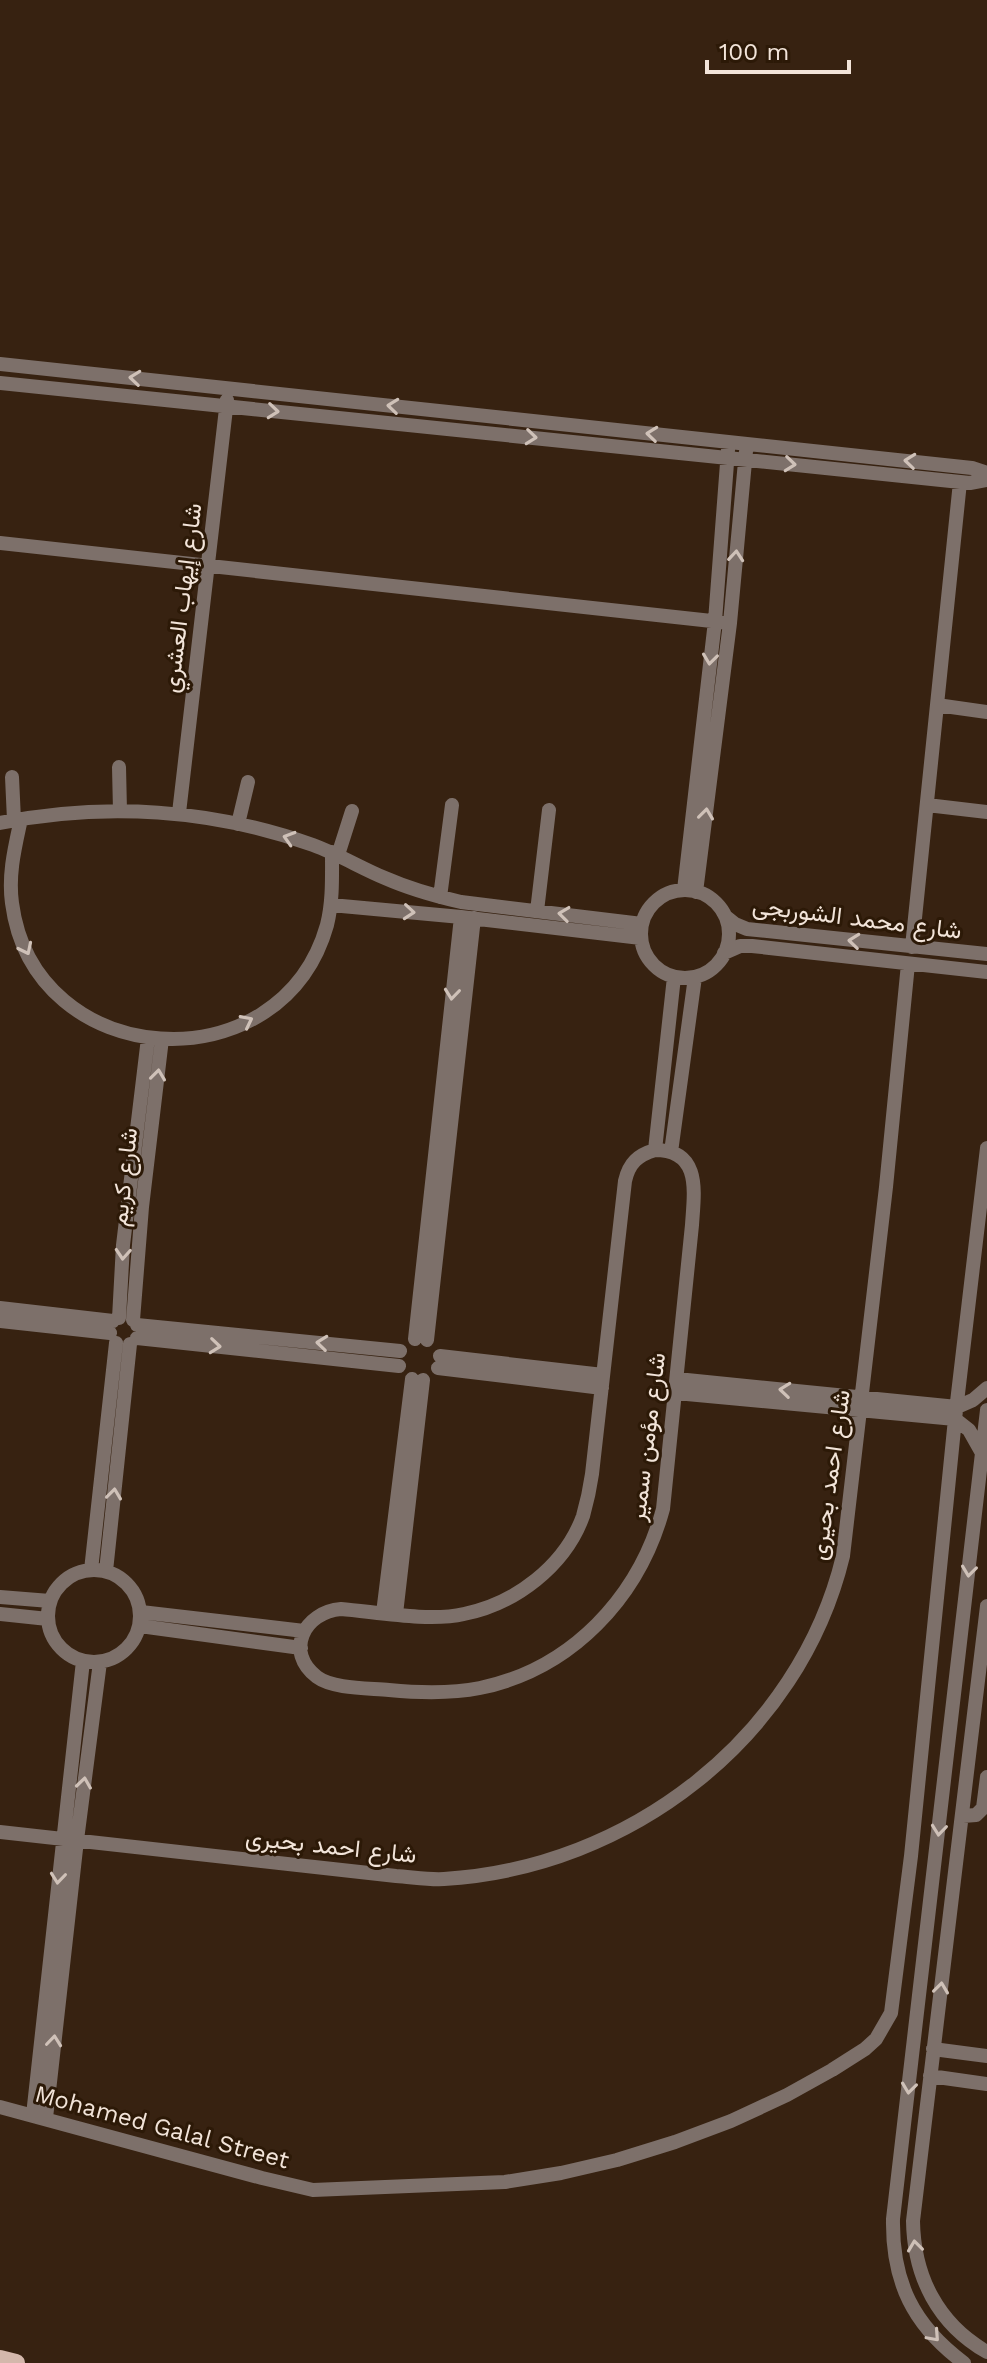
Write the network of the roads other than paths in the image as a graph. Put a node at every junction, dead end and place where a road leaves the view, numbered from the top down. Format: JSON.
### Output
{"nodes":[{"id":1,"x":0,"y":364,"type":"edge"},
{"id":2,"x":0,"y":383,"type":"edge"},
{"id":3,"x":228,"y":388,"type":"junction"},
{"id":4,"x":226,"y":406,"type":"junction"},
{"id":5,"x":729,"y":442,"type":"junction"},
{"id":6,"x":746,"y":452,"type":"junction"},
{"id":7,"x":727,"y":458,"type":"junction"},
{"id":8,"x":987,"y":473,"type":"edge"},
{"id":9,"x":987,"y":480,"type":"edge"},
{"id":10,"x":960,"y":482,"type":"junction"},
{"id":11,"x":0,"y":543,"type":"edge"},
{"id":12,"x":209,"y":566,"type":"junction"},
{"id":13,"x":722,"y":622,"type":"junction"},
{"id":14,"x":937,"y":705,"type":"junction"},
{"id":15,"x":987,"y":712,"type":"edge"},
{"id":16,"x":119,"y":767,"type":"dead end"},
{"id":17,"x":12,"y":777,"type":"dead end"},
{"id":18,"x":248,"y":782,"type":"dead end"},
{"id":19,"x":452,"y":805,"type":"dead end"},
{"id":20,"x":927,"y":805,"type":"junction"},
{"id":21,"x":549,"y":810,"type":"dead end"},
{"id":22,"x":120,"y":811,"type":"junction"},
{"id":23,"x":352,"y":811,"type":"dead end"},
{"id":24,"x":987,"y":812,"type":"edge"},
{"id":25,"x":179,"y":813,"type":"junction"},
{"id":26,"x":12,"y":821,"type":"edge"},
{"id":27,"x":238,"y":824,"type":"junction"},
{"id":28,"x":335,"y":854,"type":"junction"},
{"id":29,"x":5,"y":867,"type":"edge"},
{"id":30,"x":690,"y":891,"type":"junction"},
{"id":31,"x":440,"y":897,"type":"junction"},
{"id":32,"x":331,"y":905,"type":"junction"},
{"id":33,"x":537,"y":911,"type":"junction"},
{"id":34,"x":725,"y":916,"type":"junction"},
{"id":35,"x":467,"y":917,"type":"junction"},
{"id":36,"x":641,"y":931,"type":"junction"},
{"id":37,"x":912,"y":947,"type":"junction"},
{"id":38,"x":724,"y":953,"type":"junction"},
{"id":39,"x":987,"y":954,"type":"edge"},
{"id":40,"x":908,"y":964,"type":"junction"},
{"id":41,"x":987,"y":972,"type":"edge"},
{"id":42,"x":674,"y":977,"type":"junction"},
{"id":43,"x":695,"y":977,"type":"junction"},
{"id":44,"x":155,"y":1039,"type":"junction"},
{"id":45,"x":987,"y":1148,"type":"edge"},
{"id":46,"x":655,"y":1150,"type":"junction"},
{"id":47,"x":671,"y":1152,"type":"junction"},
{"id":48,"x":0,"y":1308,"type":"edge"},
{"id":49,"x":0,"y":1321,"type":"edge"},
{"id":50,"x":124,"y":1330,"type":"junction"},
{"id":51,"x":421,"y":1339,"type":"junction"},
{"id":52,"x":400,"y":1359,"type":"junction"},
{"id":53,"x":439,"y":1362,"type":"junction"},
{"id":54,"x":417,"y":1379,"type":"junction"},
{"id":55,"x":603,"y":1382,"type":"junction"},
{"id":56,"x":677,"y":1386,"type":"junction"},
{"id":57,"x":987,"y":1388,"type":"edge"},
{"id":58,"x":862,"y":1404,"type":"junction"},
{"id":59,"x":987,"y":1410,"type":"edge"},
{"id":60,"x":956,"y":1413,"type":"junction"},
{"id":61,"x":982,"y":1454,"type":"junction"},
{"id":62,"x":98,"y":1570,"type":"junction"},
{"id":63,"x":0,"y":1597,"type":"edge"},
{"id":64,"x":50,"y":1601,"type":"junction"},
{"id":65,"x":987,"y":1606,"type":"edge"},
{"id":66,"x":0,"y":1614,"type":"edge"},
{"id":67,"x":390,"y":1614,"type":"junction"},
{"id":68,"x":48,"y":1619,"type":"junction"},
{"id":69,"x":140,"y":1619,"type":"junction"},
{"id":70,"x":304,"y":1631,"type":"junction"},
{"id":71,"x":301,"y":1648,"type":"junction"},
{"id":72,"x":83,"y":1661,"type":"junction"},
{"id":73,"x":100,"y":1662,"type":"junction"},
{"id":74,"x":953,"y":1706,"type":"junction"},
{"id":75,"x":975,"y":1708,"type":"junction"},
{"id":76,"x":987,"y":1777,"type":"edge"},
{"id":77,"x":963,"y":1816,"type":"junction"},
{"id":78,"x":0,"y":1832,"type":"edge"},
{"id":79,"x":69,"y":1839,"type":"junction"},
{"id":80,"x":928,"y":1933,"type":"junction"},
{"id":81,"x":947,"y":1935,"type":"junction"},
{"id":82,"x":933,"y":2049,"type":"junction"},
{"id":83,"x":987,"y":2056,"type":"edge"},
{"id":84,"x":930,"y":2076,"type":"junction"},
{"id":85,"x":987,"y":2084,"type":"edge"},
{"id":86,"x":0,"y":2107,"type":"edge"},
{"id":87,"x":39,"y":2117,"type":"junction"},
{"id":88,"x":987,"y":2352,"type":"edge"},
{"id":89,"x":0,"y":2359,"type":"edge"},
{"id":90,"x":16,"y":2363,"type":"edge"},
{"id":91,"x":964,"y":2363,"type":"edge"}],
"edges":[{"from":3,"to":1,"type":"street","one_way":true},
{"from":2,"to":4,"type":"street"},
{"from":3,"to":4,"type":"street","name":"شارع إيهاب العشري"},
{"from":5,"to":3,"type":"street","one_way":true},
{"from":4,"to":7,"type":"street","one_way":true},
{"from":4,"to":12,"type":"street","name":"شارع إيهاب العشري"},
{"from":5,"to":6,"type":"street"},
{"from":5,"to":7,"type":"street"},
{"from":6,"to":7,"type":"street"},
{"from":8,"to":6,"type":"street","one_way":true},
{"from":6,"to":10,"type":"street","one_way":true},
{"from":13,"to":6,"type":"street","one_way":true},
{"from":7,"to":13,"type":"street"},
{"from":9,"to":10,"type":"street"},
{"from":10,"to":14,"type":"street"},
{"from":11,"to":12,"type":"street"},
{"from":12,"to":13,"type":"street"},
{"from":12,"to":25,"type":"street","name":"شارع إيهاب العشري"},
{"from":13,"to":30,"type":"street"},
{"from":14,"to":15,"type":"street"},
{"from":14,"to":20,"type":"street"},
{"from":16,"to":22,"type":"street"},
{"from":17,"to":26,"type":"street"},
{"from":18,"to":27,"type":"street"},
{"from":19,"to":31,"type":"street"},
{"from":20,"to":24,"type":"street"},
{"from":20,"to":37,"type":"street"},
{"from":21,"to":33,"type":"street"},
{"from":22,"to":25,"type":"street"},
{"from":22,"to":26,"type":"street"},
{"from":23,"to":28,"type":"street"},
{"from":25,"to":27,"type":"street"},
{"from":26,"to":29,"type":"street"},
{"from":28,"to":27,"type":"street","one_way":true},
{"from":28,"to":31,"type":"street"},
{"from":28,"to":32,"type":"street"},
{"from":29,"to":44,"type":"street","one_way":true},
{"from":30,"to":34,"type":"street"},
{"from":30,"to":36,"type":"street"},
{"from":31,"to":33,"type":"street"},
{"from":32,"to":35,"type":"street","one_way":true},
{"from":44,"to":32,"type":"street","one_way":true},
{"from":36,"to":33,"type":"street","one_way":true},
{"from":37,"to":34,"type":"street","name":"شارع محمد الشوربجى","one_way":true},
{"from":34,"to":38,"type":"street"},
{"from":35,"to":36,"type":"street"},
{"from":35,"to":51,"type":"street"},
{"from":36,"to":42,"type":"street"},
{"from":37,"to":39,"type":"street","name":"شارع محمد الشوربجى"},
{"from":38,"to":40,"type":"street","name":"شارع محمد الشوربجى"},
{"from":38,"to":43,"type":"street"},
{"from":40,"to":41,"type":"street","name":"شارع محمد الشوربجى"},
{"from":40,"to":58,"type":"street","name":"شارع احمد بحيرى"},
{"from":42,"to":43,"type":"street"},
{"from":42,"to":46,"type":"street"},
{"from":43,"to":47,"type":"street"},
{"from":44,"to":50,"type":"street","name":"شارع كريم"},
{"from":45,"to":60,"type":"street","name":"Mohamed Galal Street"},
{"from":46,"to":47,"type":"street"},
{"from":46,"to":55,"type":"street","name":"شارع مؤمن سمير"},
{"from":47,"to":56,"type":"street","name":"شارع مؤمن سمير"},
{"from":48,"to":50,"type":"street"},
{"from":49,"to":50,"type":"street"},
{"from":50,"to":52,"type":"street"},
{"from":50,"to":62,"type":"street","name":"شارع كريم"},
{"from":51,"to":52,"type":"street"},
{"from":51,"to":53,"type":"street"},
{"from":52,"to":54,"type":"street"},
{"from":53,"to":54,"type":"street"},
{"from":53,"to":55,"type":"street"},
{"from":54,"to":67,"type":"street"},
{"from":55,"to":67,"type":"street","name":"شارع مؤمن سمير"},
{"from":56,"to":58,"type":"street"},
{"from":56,"to":71,"type":"street","name":"شارع مؤمن سمير"},
{"from":57,"to":60,"type":"street"},
{"from":58,"to":60,"type":"street"},
{"from":58,"to":79,"type":"street","name":"شارع احمد بحيرى"},
{"from":59,"to":61,"type":"street"},
{"from":60,"to":61,"type":"street"},
{"from":60,"to":87,"type":"street","name":"Mohamed Galal Street"},
{"from":61,"to":74,"type":"street","one_way":true},
{"from":62,"to":64,"type":"street"},
{"from":62,"to":69,"type":"street"},
{"from":63,"to":64,"type":"street"},
{"from":64,"to":68,"type":"street"},
{"from":65,"to":75,"type":"street"},
{"from":66,"to":68,"type":"street"},
{"from":67,"to":70,"type":"street","name":"شارع مؤمن سمير"},
{"from":68,"to":72,"type":"street"},
{"from":69,"to":70,"type":"street"},
{"from":69,"to":71,"type":"street"},
{"from":69,"to":73,"type":"street"},
{"from":70,"to":71,"type":"street"},
{"from":72,"to":73,"type":"street"},
{"from":72,"to":79,"type":"street"},
{"from":79,"to":73,"type":"street","one_way":true},
{"from":74,"to":75,"type":"street"},
{"from":74,"to":80,"type":"street","one_way":true},
{"from":75,"to":77,"type":"street"},
{"from":76,"to":77,"type":"street"},
{"from":77,"to":81,"type":"street"},
{"from":78,"to":79,"type":"street","name":"شارع احمد بحيرى"},
{"from":79,"to":87,"type":"street"},
{"from":80,"to":81,"type":"street"},
{"from":80,"to":91,"type":"street","one_way":true},
{"from":82,"to":81,"type":"street","one_way":true},
{"from":82,"to":83,"type":"street"},
{"from":82,"to":84,"type":"street"},
{"from":84,"to":85,"type":"street"},
{"from":88,"to":84,"type":"street","one_way":true},
{"from":86,"to":87,"type":"street","name":"Mohamed Galal Street"},
{"from":89,"to":90,"type":"main road"}]}
